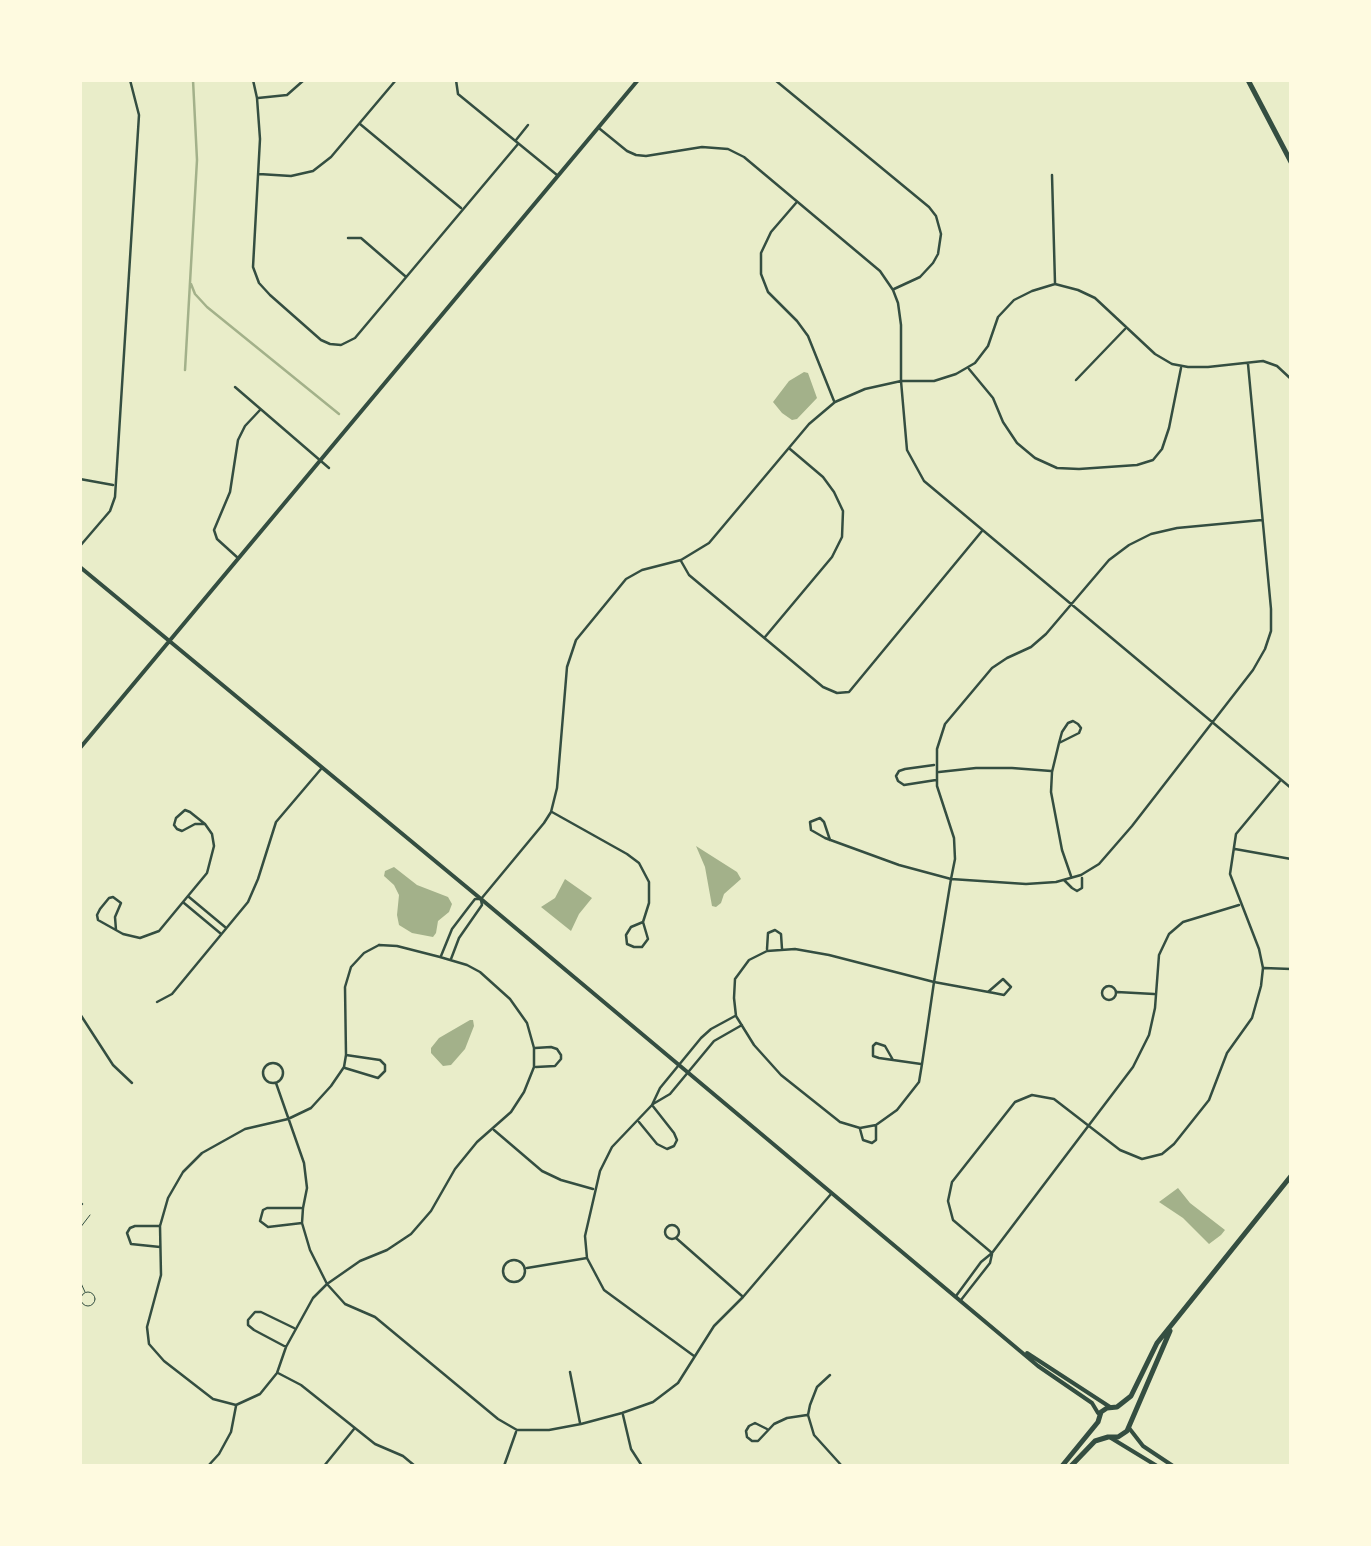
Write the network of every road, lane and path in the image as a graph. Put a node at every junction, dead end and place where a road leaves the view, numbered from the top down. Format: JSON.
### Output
{"nodes":[{"id":1,"x":130,"y":80,"type":"edge"},
{"id":2,"x":253,"y":80,"type":"edge"},
{"id":3,"x":304,"y":80,"type":"edge"},
{"id":4,"x":396,"y":80,"type":"edge"},
{"id":5,"x":456,"y":80,"type":"edge"},
{"id":6,"x":638,"y":80,"type":"edge"},
{"id":7,"x":775,"y":80,"type":"edge"},
{"id":8,"x":1248,"y":80,"type":"edge"},
{"id":9,"x":257,"y":98,"type":"junction"},
{"id":10,"x":360,"y":124,"type":"junction"},
{"id":11,"x":528,"y":126,"type":"dead end"},
{"id":12,"x":598,"y":128,"type":"junction"},
{"id":13,"x":516,"y":143,"type":"junction"},
{"id":14,"x":1291,"y":162,"type":"edge"},
{"id":15,"x":258,"y":174,"type":"junction"},
{"id":16,"x":1052,"y":175,"type":"dead end"},
{"id":17,"x":558,"y":176,"type":"junction"},
{"id":18,"x":797,"y":202,"type":"junction"},
{"id":19,"x":462,"y":209,"type":"junction"},
{"id":20,"x":348,"y":238,"type":"dead end"},
{"id":21,"x":406,"y":277,"type":"junction"},
{"id":22,"x":1055,"y":284,"type":"junction"},
{"id":23,"x":893,"y":290,"type":"junction"},
{"id":24,"x":1126,"y":328,"type":"junction"},
{"id":25,"x":1248,"y":362,"type":"junction"},
{"id":26,"x":1182,"y":366,"type":"junction"},
{"id":27,"x":968,"y":367,"type":"junction"},
{"id":28,"x":1291,"y":379,"type":"edge"},
{"id":29,"x":1076,"y":380,"type":"dead end"},
{"id":30,"x":901,"y":381,"type":"junction"},
{"id":31,"x":234,"y":387,"type":"dead end"},
{"id":32,"x":834,"y":402,"type":"junction"},
{"id":33,"x":260,"y":410,"type":"junction"},
{"id":34,"x":790,"y":449,"type":"junction"},
{"id":35,"x":321,"y":462,"type":"junction"},
{"id":36,"x":329,"y":468,"type":"dead end"},
{"id":37,"x":80,"y":479,"type":"edge"},
{"id":38,"x":115,"y":485,"type":"junction"},
{"id":39,"x":1262,"y":520,"type":"junction"},
{"id":40,"x":982,"y":531,"type":"junction"},
{"id":41,"x":80,"y":546,"type":"edge"},
{"id":42,"x":239,"y":559,"type":"junction"},
{"id":43,"x":680,"y":560,"type":"junction"},
{"id":44,"x":80,"y":567,"type":"edge"},
{"id":45,"x":1071,"y":604,"type":"junction"},
{"id":46,"x":764,"y":638,"type":"junction"},
{"id":47,"x":170,"y":642,"type":"junction"},
{"id":48,"x":1213,"y":722,"type":"junction"},
{"id":49,"x":1059,"y":743,"type":"junction"},
{"id":50,"x":80,"y":748,"type":"edge"},
{"id":51,"x":936,"y":765,"type":"junction"},
{"id":52,"x":322,"y":768,"type":"junction"},
{"id":53,"x":937,"y":772,"type":"junction"},
{"id":54,"x":1052,"y":772,"type":"junction"},
{"id":55,"x":937,"y":779,"type":"junction"},
{"id":56,"x":1281,"y":780,"type":"junction"},
{"id":57,"x":1291,"y":788,"type":"edge"},
{"id":58,"x":550,"y":812,"type":"junction"},
{"id":59,"x":205,"y":824,"type":"junction"},
{"id":60,"x":830,"y":840,"type":"junction"},
{"id":61,"x":1234,"y":849,"type":"junction"},
{"id":62,"x":1291,"y":859,"type":"edge"},
{"id":63,"x":1081,"y":875,"type":"junction"},
{"id":64,"x":1072,"y":878,"type":"junction"},
{"id":65,"x":951,"y":880,"type":"junction"},
{"id":66,"x":1065,"y":880,"type":"junction"},
{"id":67,"x":188,"y":896,"type":"junction"},
{"id":68,"x":481,"y":899,"type":"junction"},
{"id":69,"x":182,"y":902,"type":"junction"},
{"id":70,"x":1241,"y":904,"type":"junction"},
{"id":71,"x":643,"y":922,"type":"junction"},
{"id":72,"x":226,"y":928,"type":"junction"},
{"id":73,"x":116,"y":930,"type":"junction"},
{"id":74,"x":221,"y":935,"type":"junction"},
{"id":75,"x":782,"y":950,"type":"junction"},
{"id":76,"x":767,"y":951,"type":"junction"},
{"id":77,"x":440,"y":957,"type":"junction"},
{"id":78,"x":451,"y":960,"type":"junction"},
{"id":79,"x":1263,"y":968,"type":"junction"},
{"id":80,"x":1291,"y":970,"type":"edge"},
{"id":81,"x":934,"y":982,"type":"junction"},
{"id":82,"x":988,"y":992,"type":"dead end"},
{"id":83,"x":1116,"y":992,"type":"dead end"},
{"id":84,"x":1156,"y":994,"type":"junction"},
{"id":85,"x":157,"y":1002,"type":"dead end"},
{"id":86,"x":80,"y":1014,"type":"edge"},
{"id":87,"x":736,"y":1016,"type":"junction"},
{"id":88,"x":742,"y":1025,"type":"junction"},
{"id":89,"x":534,"y":1048,"type":"junction"},
{"id":90,"x":346,"y":1055,"type":"junction"},
{"id":91,"x":893,"y":1060,"type":"dead end"},
{"id":92,"x":922,"y":1064,"type":"junction"},
{"id":93,"x":678,"y":1065,"type":"junction"},
{"id":94,"x":344,"y":1067,"type":"junction"},
{"id":95,"x":534,"y":1067,"type":"junction"},
{"id":96,"x":688,"y":1072,"type":"junction"},
{"id":97,"x":276,"y":1082,"type":"junction"},
{"id":98,"x":132,"y":1083,"type":"dead end"},
{"id":99,"x":652,"y":1105,"type":"junction"},
{"id":100,"x":288,"y":1119,"type":"junction"},
{"id":101,"x":638,"y":1121,"type":"junction"},
{"id":102,"x":876,"y":1125,"type":"junction"},
{"id":103,"x":1090,"y":1126,"type":"junction"},
{"id":104,"x":860,"y":1128,"type":"junction"},
{"id":105,"x":493,"y":1129,"type":"junction"},
{"id":106,"x":1291,"y":1176,"type":"edge"},
{"id":107,"x":595,"y":1189,"type":"junction"},
{"id":108,"x":832,"y":1193,"type":"junction"},
{"id":109,"x":302,"y":1208,"type":"junction"},
{"id":110,"x":90,"y":1215,"type":"dead end"},
{"id":111,"x":302,"y":1223,"type":"junction"},
{"id":112,"x":160,"y":1226,"type":"junction"},
{"id":113,"x":80,"y":1228,"type":"edge"},
{"id":114,"x":676,"y":1238,"type":"dead end"},
{"id":115,"x":160,"y":1247,"type":"junction"},
{"id":116,"x":992,"y":1253,"type":"junction"},
{"id":117,"x":586,"y":1258,"type":"junction"},
{"id":118,"x":525,"y":1268,"type":"junction"},
{"id":119,"x":80,"y":1281,"type":"edge"},
{"id":120,"x":327,"y":1284,"type":"junction"},
{"id":121,"x":86,"y":1292,"type":"dead end"},
{"id":122,"x":743,"y":1298,"type":"junction"},
{"id":123,"x":959,"y":1298,"type":"junction"},
{"id":124,"x":1176,"y":1320,"type":"junction"},
{"id":125,"x":295,"y":1328,"type":"junction"},
{"id":126,"x":286,"y":1347,"type":"junction"},
{"id":127,"x":1019,"y":1348,"type":"junction"},
{"id":128,"x":694,"y":1356,"type":"junction"},
{"id":129,"x":570,"y":1372,"type":"dead end"},
{"id":130,"x":276,"y":1373,"type":"junction"},
{"id":131,"x":830,"y":1375,"type":"dead end"},
{"id":132,"x":236,"y":1405,"type":"junction"},
{"id":133,"x":1114,"y":1406,"type":"junction"},
{"id":134,"x":622,"y":1414,"type":"junction"},
{"id":135,"x":808,"y":1415,"type":"junction"},
{"id":136,"x":1099,"y":1419,"type":"junction"},
{"id":137,"x":580,"y":1424,"type":"junction"},
{"id":138,"x":1129,"y":1426,"type":"junction"},
{"id":139,"x":355,"y":1428,"type":"junction"},
{"id":140,"x":767,"y":1429,"type":"dead end"},
{"id":141,"x":517,"y":1430,"type":"junction"},
{"id":142,"x":1110,"y":1437,"type":"junction"},
{"id":143,"x":208,"y":1466,"type":"edge"},
{"id":144,"x":324,"y":1466,"type":"edge"},
{"id":145,"x":415,"y":1466,"type":"edge"},
{"id":146,"x":504,"y":1466,"type":"edge"},
{"id":147,"x":642,"y":1466,"type":"edge"},
{"id":148,"x":842,"y":1466,"type":"edge"},
{"id":149,"x":1062,"y":1466,"type":"edge"},
{"id":150,"x":1071,"y":1466,"type":"edge"},
{"id":151,"x":1157,"y":1466,"type":"edge"},
{"id":152,"x":1173,"y":1466,"type":"edge"}],
"edges":[{"from":1,"to":38,"type":"street"},
{"from":2,"to":9,"type":"street"},
{"from":3,"to":9,"type":"street"},
{"from":4,"to":10,"type":"street"},
{"from":5,"to":13,"type":"street"},
{"from":6,"to":12,"type":"street"},
{"from":7,"to":23,"type":"street"},
{"from":8,"to":14,"type":"main road"},
{"from":9,"to":15,"type":"street"},
{"from":10,"to":15,"type":"street"},
{"from":10,"to":19,"type":"street"},
{"from":11,"to":13,"type":"street"},
{"from":12,"to":17,"type":"street"},
{"from":12,"to":18,"type":"street"},
{"from":13,"to":17,"type":"street"},
{"from":13,"to":19,"type":"street"},
{"from":15,"to":21,"type":"street"},
{"from":16,"to":22,"type":"street"},
{"from":17,"to":35,"type":"street"},
{"from":18,"to":23,"type":"street"},
{"from":18,"to":32,"type":"street"},
{"from":19,"to":21,"type":"street"},
{"from":20,"to":21,"type":"street"},
{"from":22,"to":24,"type":"street"},
{"from":22,"to":27,"type":"street"},
{"from":23,"to":30,"type":"street"},
{"from":24,"to":26,"type":"street"},
{"from":24,"to":29,"type":"street"},
{"from":25,"to":26,"type":"street"},
{"from":25,"to":28,"type":"street"},
{"from":25,"to":39,"type":"street"},
{"from":26,"to":27,"type":"street"},
{"from":27,"to":30,"type":"street"},
{"from":30,"to":32,"type":"street"},
{"from":30,"to":40,"type":"street"},
{"from":31,"to":33,"type":"street"},
{"from":32,"to":34,"type":"street"},
{"from":33,"to":35,"type":"street"},
{"from":33,"to":42,"type":"street"},
{"from":34,"to":43,"type":"street"},
{"from":34,"to":46,"type":"street"},
{"from":35,"to":36,"type":"street"},
{"from":35,"to":42,"type":"street"},
{"from":37,"to":38,"type":"street"},
{"from":38,"to":41,"type":"street"},
{"from":39,"to":45,"type":"street"},
{"from":39,"to":48,"type":"street"},
{"from":40,"to":45,"type":"street"},
{"from":40,"to":46,"type":"street"},
{"from":42,"to":47,"type":"street"},
{"from":43,"to":46,"type":"street"},
{"from":43,"to":58,"type":"street"},
{"from":44,"to":47,"type":"street"},
{"from":45,"to":48,"type":"street"},
{"from":45,"to":51,"type":"street"},
{"from":47,"to":50,"type":"street"},
{"from":47,"to":52,"type":"street"},
{"from":48,"to":56,"type":"street"},
{"from":48,"to":63,"type":"street"},
{"from":49,"to":49,"type":"street"},
{"from":49,"to":54,"type":"street"},
{"from":51,"to":53,"type":"street"},
{"from":51,"to":55,"type":"street"},
{"from":52,"to":68,"type":"street"},
{"from":52,"to":72,"type":"street"},
{"from":53,"to":54,"type":"street"},
{"from":53,"to":55,"type":"street"},
{"from":54,"to":64,"type":"street"},
{"from":55,"to":65,"type":"street"},
{"from":56,"to":57,"type":"street"},
{"from":56,"to":61,"type":"street"},
{"from":58,"to":68,"type":"street"},
{"from":58,"to":71,"type":"street"},
{"from":59,"to":59,"type":"street"},
{"from":59,"to":67,"type":"street"},
{"from":60,"to":60,"type":"street"},
{"from":60,"to":65,"type":"street"},
{"from":61,"to":62,"type":"street"},
{"from":61,"to":70,"type":"street"},
{"from":63,"to":64,"type":"street"},
{"from":63,"to":66,"type":"street"},
{"from":64,"to":66,"type":"street"},
{"from":65,"to":66,"type":"street"},
{"from":65,"to":81,"type":"street"},
{"from":67,"to":69,"type":"street"},
{"from":67,"to":72,"type":"street"},
{"from":68,"to":77,"type":"street"},
{"from":68,"to":78,"type":"street"},
{"from":68,"to":93,"type":"street"},
{"from":69,"to":73,"type":"street"},
{"from":69,"to":74,"type":"street"},
{"from":70,"to":79,"type":"street"},
{"from":70,"to":84,"type":"street"},
{"from":71,"to":71,"type":"street"},
{"from":72,"to":74,"type":"street"},
{"from":73,"to":73,"type":"street"},
{"from":74,"to":85,"type":"street"},
{"from":75,"to":76,"type":"street"},
{"from":75,"to":76,"type":"street"},
{"from":75,"to":81,"type":"street"},
{"from":76,"to":87,"type":"street"},
{"from":77,"to":78,"type":"street"},
{"from":77,"to":90,"type":"street"},
{"from":78,"to":89,"type":"street"},
{"from":79,"to":80,"type":"street"},
{"from":79,"to":103,"type":"street"},
{"from":81,"to":82,"type":"street"},
{"from":81,"to":92,"type":"street"},
{"from":83,"to":84,"type":"street"},
{"from":84,"to":103,"type":"street"},
{"from":86,"to":98,"type":"street"},
{"from":87,"to":88,"type":"street"},
{"from":87,"to":93,"type":"street"},
{"from":88,"to":96,"type":"street"},
{"from":88,"to":104,"type":"street"},
{"from":89,"to":95,"type":"street"},
{"from":89,"to":95,"type":"street"},
{"from":90,"to":94,"type":"street"},
{"from":90,"to":94,"type":"street"},
{"from":91,"to":92,"type":"street"},
{"from":92,"to":102,"type":"street"},
{"from":93,"to":96,"type":"street"},
{"from":93,"to":99,"type":"street"},
{"from":94,"to":100,"type":"street"},
{"from":95,"to":105,"type":"street"},
{"from":96,"to":99,"type":"street"},
{"from":96,"to":108,"type":"street"},
{"from":97,"to":97,"type":"street"},
{"from":97,"to":100,"type":"street"},
{"from":99,"to":101,"type":"street"},
{"from":99,"to":101,"type":"street"},
{"from":100,"to":109,"type":"street"},
{"from":100,"to":112,"type":"street"},
{"from":101,"to":107,"type":"street"},
{"from":102,"to":104,"type":"street"},
{"from":102,"to":104,"type":"street"},
{"from":103,"to":116,"type":"street"},
{"from":103,"to":116,"type":"street"},
{"from":105,"to":107,"type":"street"},
{"from":105,"to":120,"type":"street"},
{"from":106,"to":124,"type":"main road"},
{"from":107,"to":117,"type":"street"},
{"from":108,"to":122,"type":"street"},
{"from":108,"to":123,"type":"street"},
{"from":109,"to":111,"type":"street"},
{"from":109,"to":111,"type":"street"},
{"from":110,"to":113,"type":"lane"},
{"from":111,"to":120,"type":"street"},
{"from":112,"to":115,"type":"street"},
{"from":112,"to":115,"type":"street"},
{"from":114,"to":122,"type":"street"},
{"from":115,"to":132,"type":"street"},
{"from":116,"to":123,"type":"street"},
{"from":117,"to":118,"type":"street"},
{"from":117,"to":128,"type":"street"},
{"from":118,"to":118,"type":"street"},
{"from":119,"to":121,"type":"lane"},
{"from":120,"to":125,"type":"street"},
{"from":120,"to":141,"type":"street"},
{"from":122,"to":128,"type":"street"},
{"from":123,"to":127,"type":"street"},
{"from":124,"to":133,"type":"main road"},
{"from":124,"to":138,"type":"main road"},
{"from":125,"to":126,"type":"street"},
{"from":125,"to":126,"type":"street"},
{"from":126,"to":130,"type":"street"},
{"from":127,"to":133,"type":"street"},
{"from":127,"to":136,"type":"street"},
{"from":128,"to":134,"type":"street"},
{"from":129,"to":137,"type":"street"},
{"from":130,"to":132,"type":"street"},
{"from":130,"to":139,"type":"street"},
{"from":131,"to":135,"type":"street"},
{"from":132,"to":143,"type":"street"},
{"from":133,"to":136,"type":"main road"},
{"from":133,"to":138,"type":"main road"},
{"from":134,"to":137,"type":"street"},
{"from":134,"to":147,"type":"street"},
{"from":135,"to":140,"type":"street"},
{"from":135,"to":148,"type":"street"},
{"from":136,"to":142,"type":"main road"},
{"from":136,"to":149,"type":"main road"},
{"from":137,"to":141,"type":"street"},
{"from":138,"to":142,"type":"main road"},
{"from":138,"to":152,"type":"street"},
{"from":139,"to":144,"type":"street"},
{"from":139,"to":145,"type":"street"},
{"from":141,"to":146,"type":"street"},
{"from":142,"to":150,"type":"main road"},
{"from":142,"to":151,"type":"street"}]}
